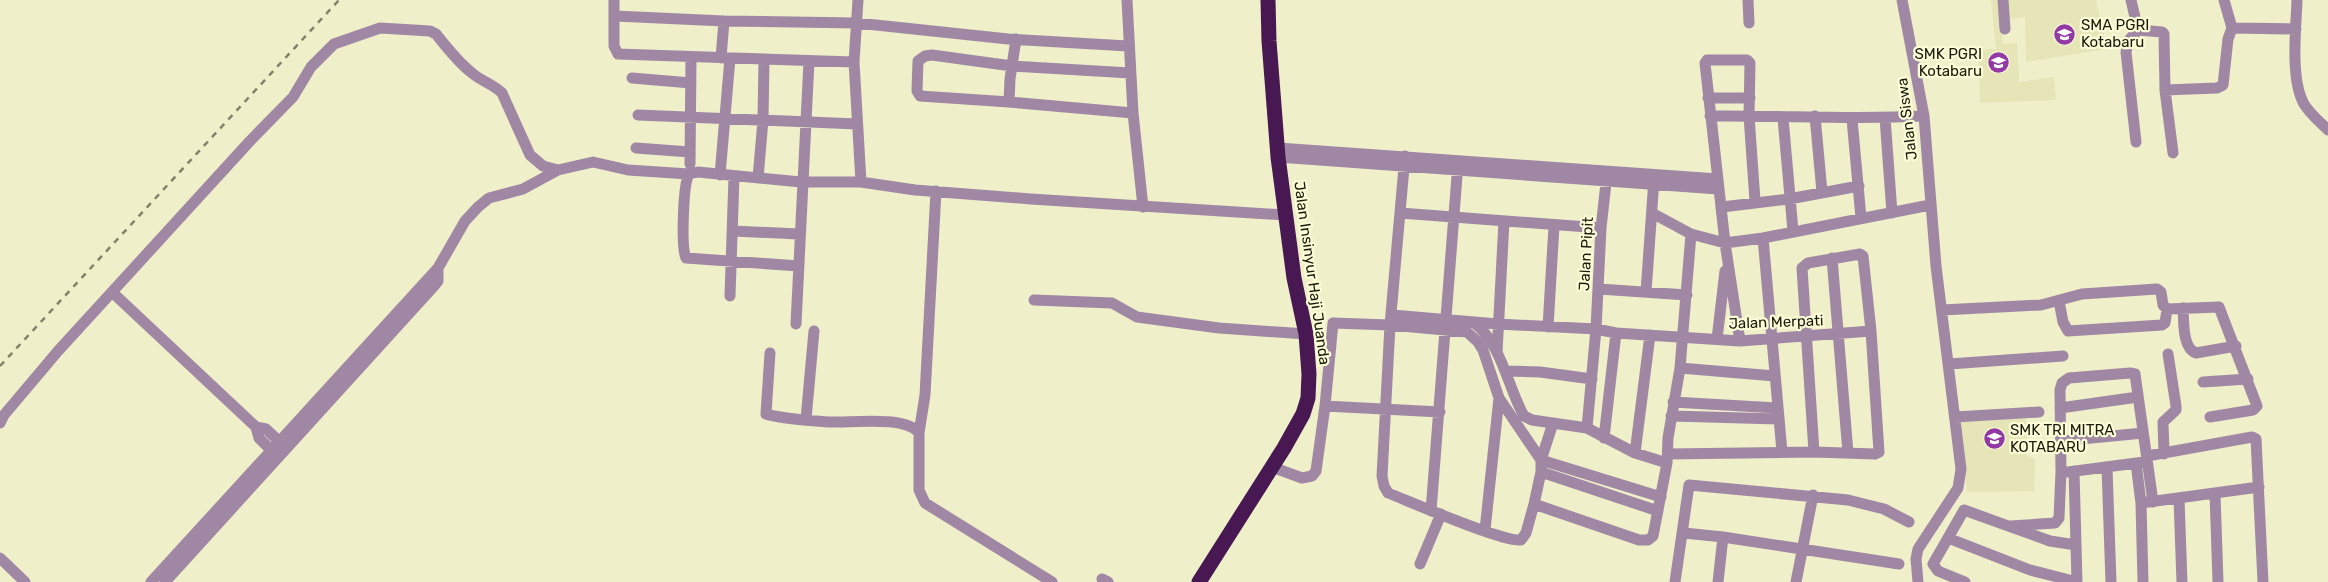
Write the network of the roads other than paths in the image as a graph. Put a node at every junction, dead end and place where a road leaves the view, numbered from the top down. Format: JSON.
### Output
{"nodes":[{"id":1,"x":614,"y":0,"type":"edge"},
{"id":2,"x":858,"y":0,"type":"edge"},
{"id":3,"x":1127,"y":0,"type":"edge"},
{"id":4,"x":1268,"y":0,"type":"edge"},
{"id":5,"x":1748,"y":0,"type":"edge"},
{"id":6,"x":1902,"y":0,"type":"edge"},
{"id":7,"x":2003,"y":0,"type":"edge"},
{"id":8,"x":2131,"y":0,"type":"edge"},
{"id":9,"x":2224,"y":0,"type":"edge"},
{"id":10,"x":2297,"y":0,"type":"edge"},
{"id":11,"x":615,"y":16,"type":"junction"},
{"id":12,"x":724,"y":21,"type":"junction"},
{"id":13,"x":857,"y":23,"type":"junction"},
{"id":14,"x":1749,"y":23,"type":"dead end"},
{"id":15,"x":2232,"y":28,"type":"junction"},
{"id":16,"x":2005,"y":29,"type":"dead end"},
{"id":17,"x":2296,"y":29,"type":"junction"},
{"id":18,"x":2138,"y":30,"type":"junction"},
{"id":19,"x":1016,"y":39,"type":"junction"},
{"id":20,"x":1128,"y":46,"type":"junction"},
{"id":21,"x":692,"y":58,"type":"junction"},
{"id":22,"x":726,"y":58,"type":"junction"},
{"id":23,"x":764,"y":59,"type":"junction"},
{"id":24,"x":808,"y":61,"type":"junction"},
{"id":25,"x":854,"y":62,"type":"junction"},
{"id":26,"x":1012,"y":66,"type":"junction"},
{"id":27,"x":1130,"y":73,"type":"junction"},
{"id":28,"x":632,"y":78,"type":"dead end"},
{"id":29,"x":691,"y":83,"type":"junction"},
{"id":30,"x":2165,"y":90,"type":"junction"},
{"id":31,"x":1708,"y":98,"type":"junction"},
{"id":32,"x":1750,"y":98,"type":"junction"},
{"id":33,"x":1009,"y":102,"type":"junction"},
{"id":34,"x":1133,"y":113,"type":"junction"},
{"id":35,"x":638,"y":115,"type":"dead end"},
{"id":36,"x":1710,"y":116,"type":"junction"},
{"id":37,"x":1749,"y":116,"type":"junction"},
{"id":38,"x":1816,"y":116,"type":"junction"},
{"id":39,"x":1924,"y":116,"type":"junction"},
{"id":40,"x":690,"y":117,"type":"junction"},
{"id":41,"x":1783,"y":118,"type":"junction"},
{"id":42,"x":1852,"y":118,"type":"junction"},
{"id":43,"x":1885,"y":118,"type":"junction"},
{"id":44,"x":726,"y":119,"type":"junction"},
{"id":45,"x":763,"y":120,"type":"junction"},
{"id":46,"x":805,"y":122,"type":"junction"},
{"id":47,"x":857,"y":124,"type":"junction"},
{"id":48,"x":2328,"y":130,"type":"edge"},
{"id":49,"x":2136,"y":142,"type":"dead end"},
{"id":50,"x":636,"y":148,"type":"dead end"},
{"id":51,"x":1278,"y":152,"type":"junction"},
{"id":52,"x":2173,"y":153,"type":"dead end"},
{"id":53,"x":1404,"y":161,"type":"junction"},
{"id":54,"x":690,"y":163,"type":"junction"},
{"id":55,"x":1458,"y":165,"type":"junction"},
{"id":56,"x":558,"y":170,"type":"junction"},
{"id":57,"x":720,"y":175,"type":"junction"},
{"id":58,"x":1606,"y":176,"type":"junction"},
{"id":59,"x":734,"y":177,"type":"junction"},
{"id":60,"x":758,"y":178,"type":"junction"},
{"id":61,"x":1654,"y":180,"type":"junction"},
{"id":62,"x":801,"y":182,"type":"junction"},
{"id":63,"x":861,"y":182,"type":"junction"},
{"id":64,"x":1718,"y":184,"type":"junction"},
{"id":65,"x":1858,"y":186,"type":"junction"},
{"id":66,"x":936,"y":191,"type":"junction"},
{"id":67,"x":1822,"y":192,"type":"junction"},
{"id":68,"x":1789,"y":199,"type":"junction"},
{"id":69,"x":1755,"y":201,"type":"junction"},
{"id":70,"x":1930,"y":205,"type":"junction"},
{"id":71,"x":1143,"y":207,"type":"junction"},
{"id":72,"x":1722,"y":207,"type":"junction"},
{"id":73,"x":1400,"y":213,"type":"junction"},
{"id":74,"x":1892,"y":213,"type":"junction"},
{"id":75,"x":1652,"y":214,"type":"junction"},
{"id":76,"x":1285,"y":215,"type":"junction"},
{"id":77,"x":1454,"y":217,"type":"junction"},
{"id":78,"x":1861,"y":218,"type":"junction"},
{"id":79,"x":1504,"y":221,"type":"junction"},
{"id":80,"x":1554,"y":226,"type":"junction"},
{"id":81,"x":1601,"y":228,"type":"junction"},
{"id":82,"x":733,"y":232,"type":"junction"},
{"id":83,"x":1793,"y":232,"type":"junction"},
{"id":84,"x":799,"y":234,"type":"junction"},
{"id":85,"x":1691,"y":234,"type":"junction"},
{"id":86,"x":1763,"y":238,"type":"junction"},
{"id":87,"x":1725,"y":244,"type":"junction"},
{"id":88,"x":1727,"y":257,"type":"junction"},
{"id":89,"x":1832,"y":258,"type":"junction"},
{"id":90,"x":732,"y":262,"type":"junction"},
{"id":91,"x":799,"y":266,"type":"junction"},
{"id":92,"x":1599,"y":290,"type":"junction"},
{"id":93,"x":112,"y":292,"type":"junction"},
{"id":94,"x":1646,"y":292,"type":"junction"},
{"id":95,"x":1687,"y":295,"type":"junction"},
{"id":96,"x":730,"y":296,"type":"dead end"},
{"id":97,"x":1034,"y":300,"type":"dead end"},
{"id":98,"x":2059,"y":301,"type":"junction"},
{"id":99,"x":2183,"y":308,"type":"junction"},
{"id":100,"x":2167,"y":309,"type":"junction"},
{"id":101,"x":1942,"y":310,"type":"junction"},
{"id":102,"x":1391,"y":320,"type":"junction"},
{"id":103,"x":1473,"y":322,"type":"junction"},
{"id":104,"x":796,"y":324,"type":"dead end"},
{"id":105,"x":1498,"y":324,"type":"junction"},
{"id":106,"x":1446,"y":325,"type":"junction"},
{"id":107,"x":1548,"y":327,"type":"junction"},
{"id":108,"x":1596,"y":329,"type":"junction"},
{"id":109,"x":814,"y":331,"type":"dead end"},
{"id":110,"x":1871,"y":331,"type":"junction"},
{"id":111,"x":1616,"y":333,"type":"junction"},
{"id":112,"x":1306,"y":334,"type":"junction"},
{"id":113,"x":1840,"y":334,"type":"junction"},
{"id":114,"x":1650,"y":335,"type":"junction"},
{"id":115,"x":1683,"y":336,"type":"junction"},
{"id":116,"x":1806,"y":337,"type":"junction"},
{"id":117,"x":1717,"y":339,"type":"junction"},
{"id":118,"x":1773,"y":339,"type":"junction"},
{"id":119,"x":1740,"y":341,"type":"junction"},
{"id":120,"x":2236,"y":346,"type":"junction"},
{"id":121,"x":770,"y":352,"type":"dead end"},
{"id":122,"x":1497,"y":353,"type":"junction"},
{"id":123,"x":2168,"y":354,"type":"dead end"},
{"id":124,"x":2063,"y":356,"type":"dead end"},
{"id":125,"x":1949,"y":364,"type":"junction"},
{"id":126,"x":1680,"y":368,"type":"junction"},
{"id":127,"x":1505,"y":371,"type":"junction"},
{"id":128,"x":1775,"y":376,"type":"junction"},
{"id":129,"x":1592,"y":378,"type":"junction"},
{"id":130,"x":2248,"y":379,"type":"junction"},
{"id":131,"x":2203,"y":382,"type":"dead end"},
{"id":132,"x":2138,"y":397,"type":"junction"},
{"id":133,"x":1499,"y":398,"type":"junction"},
{"id":134,"x":1673,"y":402,"type":"junction"},
{"id":135,"x":1325,"y":406,"type":"junction"},
{"id":136,"x":2060,"y":408,"type":"junction"},
{"id":137,"x":1385,"y":409,"type":"junction"},
{"id":138,"x":1440,"y":412,"type":"junction"},
{"id":139,"x":2039,"y":412,"type":"dead end"},
{"id":140,"x":1777,"y":413,"type":"junction"},
{"id":141,"x":1671,"y":416,"type":"junction"},
{"id":142,"x":1955,"y":417,"type":"junction"},
{"id":143,"x":2210,"y":417,"type":"dead end"},
{"id":144,"x":806,"y":419,"type":"junction"},
{"id":145,"x":0,"y":423,"type":"edge"},
{"id":146,"x":1553,"y":423,"type":"junction"},
{"id":147,"x":256,"y":428,"type":"junction"},
{"id":148,"x":1587,"y":428,"type":"junction"},
{"id":149,"x":919,"y":433,"type":"junction"},
{"id":150,"x":2143,"y":433,"type":"junction"},
{"id":151,"x":1604,"y":438,"type":"junction"},
{"id":152,"x":2061,"y":440,"type":"junction"},
{"id":153,"x":283,"y":444,"type":"junction"},
{"id":154,"x":1782,"y":452,"type":"junction"},
{"id":155,"x":1814,"y":452,"type":"junction"},
{"id":156,"x":1635,"y":453,"type":"junction"},
{"id":157,"x":1848,"y":453,"type":"junction"},
{"id":158,"x":274,"y":454,"type":"junction"},
{"id":159,"x":2164,"y":454,"type":"junction"},
{"id":160,"x":1668,"y":459,"type":"junction"},
{"id":161,"x":1541,"y":460,"type":"junction"},
{"id":162,"x":2144,"y":460,"type":"junction"},
{"id":163,"x":1272,"y":467,"type":"junction"},
{"id":164,"x":2107,"y":468,"type":"junction"},
{"id":165,"x":2074,"y":471,"type":"junction"},
{"id":166,"x":1541,"y":472,"type":"junction"},
{"id":167,"x":2062,"y":472,"type":"junction"},
{"id":168,"x":2259,"y":487,"type":"junction"},
{"id":169,"x":2215,"y":494,"type":"junction"},
{"id":170,"x":1814,"y":495,"type":"junction"},
{"id":171,"x":1661,"y":497,"type":"junction"},
{"id":172,"x":2179,"y":499,"type":"junction"},
{"id":173,"x":2153,"y":502,"type":"junction"},
{"id":174,"x":2141,"y":503,"type":"junction"},
{"id":175,"x":1534,"y":504,"type":"junction"},
{"id":176,"x":1658,"y":511,"type":"junction"},
{"id":177,"x":1436,"y":512,"type":"junction"},
{"id":178,"x":1909,"y":522,"type":"dead end"},
{"id":179,"x":2011,"y":526,"type":"junction"},
{"id":180,"x":1485,"y":530,"type":"junction"},
{"id":181,"x":1684,"y":533,"type":"junction"},
{"id":182,"x":1723,"y":537,"type":"junction"},
{"id":183,"x":1948,"y":538,"type":"junction"},
{"id":184,"x":2076,"y":545,"type":"junction"},
{"id":185,"x":1803,"y":549,"type":"junction"},
{"id":186,"x":0,"y":558,"type":"edge"},
{"id":187,"x":1420,"y":564,"type":"dead end"},
{"id":188,"x":1899,"y":564,"type":"dead end"},
{"id":189,"x":26,"y":582,"type":"edge"},
{"id":190,"x":151,"y":582,"type":"edge"},
{"id":191,"x":165,"y":582,"type":"edge"},
{"id":192,"x":1052,"y":582,"type":"edge"},
{"id":193,"x":1199,"y":582,"type":"edge"},
{"id":194,"x":1675,"y":582,"type":"edge"},
{"id":195,"x":1720,"y":582,"type":"edge"},
{"id":196,"x":1796,"y":582,"type":"edge"},
{"id":197,"x":1918,"y":582,"type":"edge"},
{"id":198,"x":1965,"y":582,"type":"edge"},
{"id":199,"x":2078,"y":582,"type":"edge"},
{"id":200,"x":2111,"y":582,"type":"edge"},
{"id":201,"x":2143,"y":582,"type":"edge"},
{"id":202,"x":2182,"y":582,"type":"edge"},
{"id":203,"x":2218,"y":582,"type":"edge"},
{"id":204,"x":2263,"y":582,"type":"edge"}],
"edges":[{"from":1,"to":11,"type":"street"},
{"from":2,"to":13,"type":"street"},
{"from":3,"to":20,"type":"street"},
{"from":4,"to":51,"type":"highway","name":"Jalan Insinyur Haji Juanda"},
{"from":5,"to":14,"type":"street"},
{"from":6,"to":39,"type":"street","name":"Jalan Siswa"},
{"from":7,"to":16,"type":"street"},
{"from":8,"to":18,"type":"street"},
{"from":9,"to":15,"type":"street"},
{"from":10,"to":17,"type":"street"},
{"from":11,"to":12,"type":"street"},
{"from":11,"to":21,"type":"street"},
{"from":12,"to":13,"type":"street"},
{"from":12,"to":22,"type":"street"},
{"from":13,"to":19,"type":"street"},
{"from":13,"to":25,"type":"street"},
{"from":15,"to":17,"type":"street"},
{"from":15,"to":30,"type":"street"},
{"from":17,"to":48,"type":"street"},
{"from":18,"to":30,"type":"street"},
{"from":18,"to":49,"type":"street"},
{"from":19,"to":20,"type":"street"},
{"from":19,"to":26,"type":"street"},
{"from":20,"to":27,"type":"street"},
{"from":21,"to":22,"type":"street"},
{"from":21,"to":29,"type":"street"},
{"from":22,"to":23,"type":"street"},
{"from":22,"to":44,"type":"street"},
{"from":23,"to":24,"type":"street"},
{"from":23,"to":45,"type":"street"},
{"from":24,"to":25,"type":"street"},
{"from":24,"to":46,"type":"street"},
{"from":25,"to":47,"type":"street"},
{"from":26,"to":27,"type":"street"},
{"from":26,"to":33,"type":"street"},
{"from":26,"to":33,"type":"street"},
{"from":27,"to":34,"type":"street"},
{"from":28,"to":29,"type":"street"},
{"from":29,"to":40,"type":"street"},
{"from":30,"to":52,"type":"street"},
{"from":31,"to":32,"type":"street"},
{"from":31,"to":32,"type":"street"},
{"from":31,"to":36,"type":"street"},
{"from":32,"to":37,"type":"street"},
{"from":33,"to":34,"type":"street"},
{"from":34,"to":71,"type":"street"},
{"from":35,"to":40,"type":"street"},
{"from":36,"to":37,"type":"street"},
{"from":36,"to":64,"type":"street"},
{"from":37,"to":41,"type":"street"},
{"from":37,"to":69,"type":"street"},
{"from":38,"to":41,"type":"street"},
{"from":38,"to":42,"type":"street"},
{"from":38,"to":67,"type":"street"},
{"from":39,"to":43,"type":"street"},
{"from":39,"to":70,"type":"street","name":"Jalan Siswa"},
{"from":40,"to":44,"type":"street"},
{"from":40,"to":54,"type":"street"},
{"from":41,"to":68,"type":"street"},
{"from":42,"to":43,"type":"street"},
{"from":42,"to":65,"type":"street"},
{"from":43,"to":74,"type":"street"},
{"from":44,"to":45,"type":"street"},
{"from":44,"to":57,"type":"street"},
{"from":45,"to":46,"type":"street"},
{"from":45,"to":60,"type":"street"},
{"from":46,"to":47,"type":"street"},
{"from":46,"to":62,"type":"street"},
{"from":47,"to":63,"type":"street"},
{"from":50,"to":54,"type":"street"},
{"from":51,"to":53,"type":"street"},
{"from":51,"to":76,"type":"highway","name":"Jalan Insinyur Haji Juanda"},
{"from":53,"to":55,"type":"street"},
{"from":53,"to":73,"type":"street"},
{"from":54,"to":56,"type":"street"},
{"from":54,"to":57,"type":"street"},
{"from":54,"to":90,"type":"street"},
{"from":55,"to":58,"type":"street"},
{"from":55,"to":77,"type":"street"},
{"from":56,"to":93,"type":"street"},
{"from":56,"to":153,"type":"street"},
{"from":57,"to":59,"type":"street"},
{"from":58,"to":61,"type":"street"},
{"from":58,"to":81,"type":"street","name":"Jalan Pipit"},
{"from":59,"to":60,"type":"street"},
{"from":59,"to":82,"type":"street"},
{"from":60,"to":62,"type":"street"},
{"from":61,"to":64,"type":"street"},
{"from":61,"to":75,"type":"street"},
{"from":62,"to":63,"type":"street"},
{"from":62,"to":84,"type":"street"},
{"from":63,"to":66,"type":"street"},
{"from":64,"to":72,"type":"street"},
{"from":65,"to":67,"type":"street"},
{"from":65,"to":78,"type":"street"},
{"from":66,"to":71,"type":"street"},
{"from":66,"to":149,"type":"street"},
{"from":67,"to":68,"type":"street"},
{"from":68,"to":69,"type":"street"},
{"from":68,"to":83,"type":"street"},
{"from":69,"to":72,"type":"street"},
{"from":70,"to":74,"type":"street"},
{"from":70,"to":101,"type":"street","name":"Jalan Siswa"},
{"from":71,"to":76,"type":"street"},
{"from":72,"to":87,"type":"street"},
{"from":73,"to":77,"type":"street"},
{"from":73,"to":102,"type":"street"},
{"from":74,"to":78,"type":"street"},
{"from":75,"to":85,"type":"street"},
{"from":75,"to":94,"type":"street"},
{"from":76,"to":112,"type":"highway","name":"Jalan Insinyur Haji Juanda"},
{"from":77,"to":79,"type":"street"},
{"from":77,"to":106,"type":"street"},
{"from":78,"to":83,"type":"street"},
{"from":79,"to":80,"type":"street"},
{"from":79,"to":105,"type":"street"},
{"from":80,"to":81,"type":"street"},
{"from":80,"to":107,"type":"street"},
{"from":81,"to":92,"type":"street","name":"Jalan Pipit"},
{"from":82,"to":84,"type":"street"},
{"from":82,"to":90,"type":"street"},
{"from":83,"to":86,"type":"street"},
{"from":84,"to":91,"type":"street"},
{"from":85,"to":87,"type":"street"},
{"from":85,"to":95,"type":"street"},
{"from":86,"to":87,"type":"street"},
{"from":86,"to":118,"type":"street"},
{"from":87,"to":88,"type":"street"},
{"from":88,"to":117,"type":"street"},
{"from":88,"to":119,"type":"street"},
{"from":89,"to":110,"type":"street"},
{"from":89,"to":113,"type":"street"},
{"from":89,"to":116,"type":"street"},
{"from":90,"to":91,"type":"street"},
{"from":90,"to":96,"type":"street"},
{"from":91,"to":104,"type":"street"},
{"from":92,"to":94,"type":"street"},
{"from":92,"to":108,"type":"street","name":"Jalan Pipit"},
{"from":93,"to":145,"type":"street"},
{"from":93,"to":147,"type":"street"},
{"from":94,"to":95,"type":"street"},
{"from":95,"to":115,"type":"street"},
{"from":97,"to":112,"type":"street"},
{"from":98,"to":100,"type":"street"},
{"from":98,"to":100,"type":"street"},
{"from":98,"to":101,"type":"street"},
{"from":99,"to":100,"type":"street"},
{"from":99,"to":120,"type":"street"},
{"from":99,"to":120,"type":"street"},
{"from":101,"to":125,"type":"street","name":"Jalan Siswa"},
{"from":102,"to":106,"type":"street"},
{"from":102,"to":135,"type":"street"},
{"from":102,"to":137,"type":"street"},
{"from":103,"to":105,"type":"street","name":"Jalan Merpati"},
{"from":103,"to":106,"type":"street","name":"Jalan Merpati"},
{"from":103,"to":122,"type":"street"},
{"from":105,"to":107,"type":"street","name":"Jalan Merpati"},
{"from":105,"to":122,"type":"street"},
{"from":106,"to":133,"type":"street"},
{"from":106,"to":138,"type":"street"},
{"from":107,"to":108,"type":"street","name":"Jalan Merpati"},
{"from":108,"to":111,"type":"street","name":"Jalan Merpati"},
{"from":108,"to":129,"type":"street","name":"Jalan Pipit"},
{"from":109,"to":144,"type":"street"},
{"from":110,"to":113,"type":"street","name":"Jalan Merpati"},
{"from":110,"to":157,"type":"street"},
{"from":111,"to":114,"type":"street","name":"Jalan Merpati"},
{"from":111,"to":151,"type":"street"},
{"from":112,"to":163,"type":"highway","name":"Jalan Insinyur Haji Juanda"},
{"from":113,"to":116,"type":"street","name":"Jalan Merpati"},
{"from":113,"to":157,"type":"street"},
{"from":114,"to":115,"type":"street","name":"Jalan Merpati"},
{"from":114,"to":156,"type":"street"},
{"from":115,"to":117,"type":"street","name":"Jalan Merpati"},
{"from":115,"to":126,"type":"street"},
{"from":116,"to":118,"type":"street","name":"Jalan Merpati"},
{"from":116,"to":155,"type":"street"},
{"from":117,"to":119,"type":"street","name":"Jalan Merpati"},
{"from":118,"to":119,"type":"street","name":"Jalan Merpati"},
{"from":118,"to":128,"type":"street"},
{"from":120,"to":130,"type":"street"},
{"from":121,"to":144,"type":"street"},
{"from":122,"to":127,"type":"street"},
{"from":123,"to":159,"type":"street"},
{"from":124,"to":125,"type":"street"},
{"from":125,"to":142,"type":"street","name":"Jalan Siswa"},
{"from":126,"to":128,"type":"street"},
{"from":126,"to":134,"type":"street"},
{"from":127,"to":129,"type":"street"},
{"from":127,"to":146,"type":"street"},
{"from":128,"to":140,"type":"street"},
{"from":129,"to":148,"type":"street","name":"Jalan Pipit"},
{"from":130,"to":131,"type":"street"},
{"from":130,"to":143,"type":"street"},
{"from":132,"to":136,"type":"street"},
{"from":132,"to":136,"type":"street"},
{"from":132,"to":150,"type":"street"},
{"from":133,"to":161,"type":"street"},
{"from":133,"to":180,"type":"street"},
{"from":134,"to":140,"type":"street"},
{"from":134,"to":141,"type":"street"},
{"from":135,"to":137,"type":"street"},
{"from":135,"to":163,"type":"street"},
{"from":136,"to":152,"type":"street"},
{"from":137,"to":138,"type":"street"},
{"from":137,"to":177,"type":"street"},
{"from":138,"to":177,"type":"street"},
{"from":139,"to":142,"type":"street"},
{"from":140,"to":141,"type":"street"},
{"from":140,"to":154,"type":"street"},
{"from":141,"to":160,"type":"street"},
{"from":142,"to":197,"type":"street","name":"Jalan Siswa"},
{"from":144,"to":149,"type":"street"},
{"from":146,"to":148,"type":"street"},
{"from":146,"to":161,"type":"street"},
{"from":147,"to":153,"type":"street"},
{"from":147,"to":158,"type":"street"},
{"from":148,"to":151,"type":"street"},
{"from":149,"to":192,"type":"street"},
{"from":150,"to":152,"type":"street"},
{"from":150,"to":162,"type":"street"},
{"from":151,"to":156,"type":"street"},
{"from":152,"to":167,"type":"street"},
{"from":153,"to":158,"type":"street"},
{"from":154,"to":155,"type":"street"},
{"from":154,"to":160,"type":"street"},
{"from":155,"to":157,"type":"street"},
{"from":156,"to":160,"type":"street"},
{"from":158,"to":190,"type":"street"},
{"from":158,"to":191,"type":"street"},
{"from":159,"to":162,"type":"street"},
{"from":159,"to":168,"type":"street"},
{"from":160,"to":171,"type":"street"},
{"from":161,"to":166,"type":"street"},
{"from":161,"to":171,"type":"street"},
{"from":162,"to":164,"type":"street"},
{"from":162,"to":173,"type":"street"},
{"from":162,"to":174,"type":"street"},
{"from":163,"to":193,"type":"highway","name":"Jalan Insinyur Haji Juanda"},
{"from":164,"to":165,"type":"street"},
{"from":164,"to":200,"type":"street"},
{"from":165,"to":167,"type":"street"},
{"from":165,"to":184,"type":"street"},
{"from":166,"to":175,"type":"street"},
{"from":166,"to":176,"type":"street"},
{"from":167,"to":179,"type":"street"},
{"from":168,"to":169,"type":"street"},
{"from":168,"to":204,"type":"street"},
{"from":169,"to":172,"type":"street"},
{"from":169,"to":203,"type":"street"},
{"from":170,"to":178,"type":"street"},
{"from":170,"to":181,"type":"street"},
{"from":170,"to":185,"type":"street"},
{"from":171,"to":176,"type":"street"},
{"from":172,"to":173,"type":"street"},
{"from":172,"to":202,"type":"street"},
{"from":173,"to":174,"type":"street"},
{"from":174,"to":201,"type":"street"},
{"from":175,"to":176,"type":"street"},
{"from":175,"to":180,"type":"street"},
{"from":177,"to":180,"type":"street"},
{"from":177,"to":187,"type":"street"},
{"from":179,"to":183,"type":"street"},
{"from":179,"to":184,"type":"street"},
{"from":181,"to":182,"type":"street"},
{"from":181,"to":194,"type":"street"},
{"from":182,"to":185,"type":"street"},
{"from":182,"to":195,"type":"street"},
{"from":183,"to":198,"type":"street"},
{"from":183,"to":199,"type":"street"},
{"from":184,"to":199,"type":"street"},
{"from":185,"to":188,"type":"street"},
{"from":185,"to":196,"type":"street"},
{"from":186,"to":189,"type":"street"}]}
